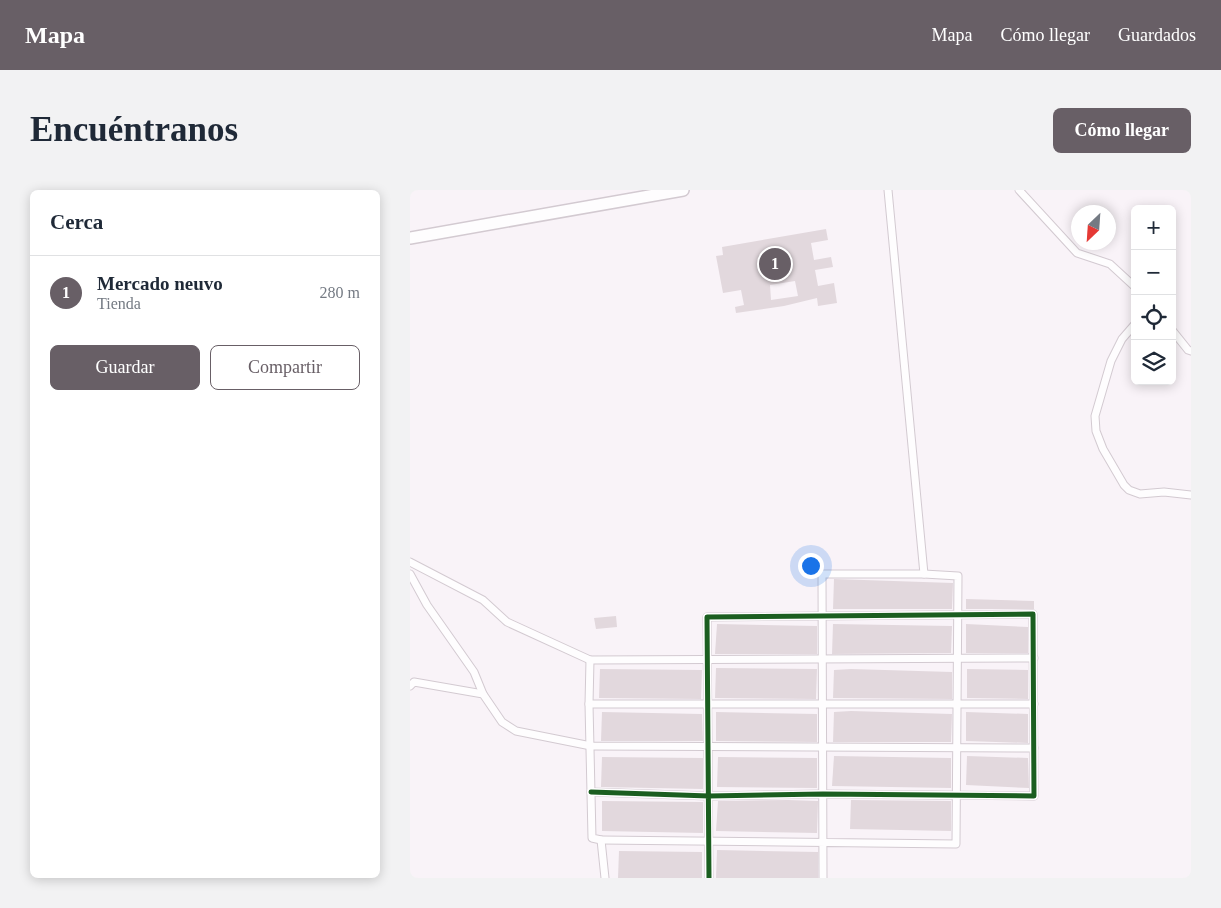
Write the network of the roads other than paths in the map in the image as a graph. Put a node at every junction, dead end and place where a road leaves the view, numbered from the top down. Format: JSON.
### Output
{"nodes":[{"id":1,"x":683,"y":190,"type":"edge"},
{"id":2,"x":888,"y":190,"type":"edge"},
{"id":3,"x":1019,"y":190,"type":"edge"},
{"id":4,"x":410,"y":238,"type":"edge"},
{"id":5,"x":1131,"y":283,"type":"edge"},
{"id":6,"x":1131,"y":329,"type":"edge"},
{"id":7,"x":1176,"y":335,"type":"edge"},
{"id":8,"x":1191,"y":351,"type":"edge"},
{"id":9,"x":1191,"y":495,"type":"edge"},
{"id":10,"x":410,"y":562,"type":"edge"},
{"id":11,"x":410,"y":574,"type":"edge"},
{"id":12,"x":924,"y":574,"type":"junction"},
{"id":13,"x":958,"y":614,"type":"junction"},
{"id":14,"x":822,"y":616,"type":"junction"},
{"id":15,"x":957,"y":658,"type":"junction"},
{"id":16,"x":1034,"y":658,"type":"junction"},
{"id":17,"x":822,"y":659,"type":"junction"},
{"id":18,"x":590,"y":660,"type":"junction"},
{"id":19,"x":707,"y":660,"type":"junction"},
{"id":20,"x":411,"y":682,"type":"edge"},
{"id":21,"x":483,"y":694,"type":"junction"},
{"id":22,"x":589,"y":704,"type":"junction"},
{"id":23,"x":708,"y":704,"type":"junction"},
{"id":24,"x":822,"y":704,"type":"junction"},
{"id":25,"x":957,"y":704,"type":"junction"},
{"id":26,"x":1034,"y":704,"type":"junction"},
{"id":27,"x":591,"y":746,"type":"junction"},
{"id":28,"x":708,"y":746,"type":"junction"},
{"id":29,"x":822,"y":747,"type":"junction"},
{"id":30,"x":957,"y":748,"type":"junction"},
{"id":31,"x":1034,"y":748,"type":"junction"},
{"id":32,"x":591,"y":792,"type":"junction"},
{"id":33,"x":823,"y":794,"type":"junction"},
{"id":34,"x":957,"y":795,"type":"junction"},
{"id":35,"x":709,"y":796,"type":"junction"},
{"id":36,"x":601,"y":840,"type":"junction"},
{"id":37,"x":709,"y":841,"type":"junction"},
{"id":38,"x":823,"y":842,"type":"junction"},
{"id":39,"x":605,"y":878,"type":"edge"},
{"id":40,"x":709,"y":878,"type":"edge"},
{"id":41,"x":823,"y":878,"type":"edge"}],
"edges":[{"from":1,"to":4,"type":"highway"},
{"from":2,"to":12,"type":"street"},
{"from":3,"to":5,"type":"street"},
{"from":6,"to":9,"type":"street"},
{"from":7,"to":8,"type":"street"},
{"from":10,"to":18,"type":"street"},
{"from":11,"to":21,"type":"street"},
{"from":12,"to":13,"type":"street"},
{"from":12,"to":14,"type":"street"},
{"from":13,"to":14,"type":"street"},
{"from":13,"to":15,"type":"street"},
{"from":13,"to":16,"type":"street"},
{"from":14,"to":17,"type":"street"},
{"from":14,"to":19,"type":"street"},
{"from":15,"to":16,"type":"street"},
{"from":15,"to":17,"type":"street"},
{"from":15,"to":25,"type":"street"},
{"from":16,"to":26,"type":"street"},
{"from":17,"to":19,"type":"street"},
{"from":17,"to":24,"type":"street"},
{"from":18,"to":19,"type":"street"},
{"from":18,"to":22,"type":"street"},
{"from":19,"to":23,"type":"street"},
{"from":20,"to":21,"type":"street"},
{"from":21,"to":27,"type":"street"},
{"from":22,"to":23,"type":"street"},
{"from":22,"to":27,"type":"street"},
{"from":23,"to":24,"type":"street"},
{"from":23,"to":28,"type":"street"},
{"from":24,"to":25,"type":"street"},
{"from":24,"to":29,"type":"street"},
{"from":25,"to":26,"type":"street"},
{"from":25,"to":30,"type":"street"},
{"from":26,"to":31,"type":"street"},
{"from":27,"to":28,"type":"street"},
{"from":27,"to":32,"type":"street"},
{"from":28,"to":29,"type":"street"},
{"from":28,"to":35,"type":"street"},
{"from":29,"to":30,"type":"street"},
{"from":29,"to":33,"type":"street"},
{"from":30,"to":31,"type":"street"},
{"from":30,"to":34,"type":"street"},
{"from":31,"to":34,"type":"street"},
{"from":32,"to":35,"type":"street"},
{"from":32,"to":36,"type":"street"},
{"from":33,"to":34,"type":"street"},
{"from":33,"to":35,"type":"street"},
{"from":33,"to":38,"type":"street"},
{"from":34,"to":38,"type":"street"},
{"from":35,"to":37,"type":"street"},
{"from":36,"to":37,"type":"street"},
{"from":36,"to":39,"type":"street"},
{"from":37,"to":38,"type":"street"},
{"from":37,"to":40,"type":"street"},
{"from":38,"to":41,"type":"street"}]}
